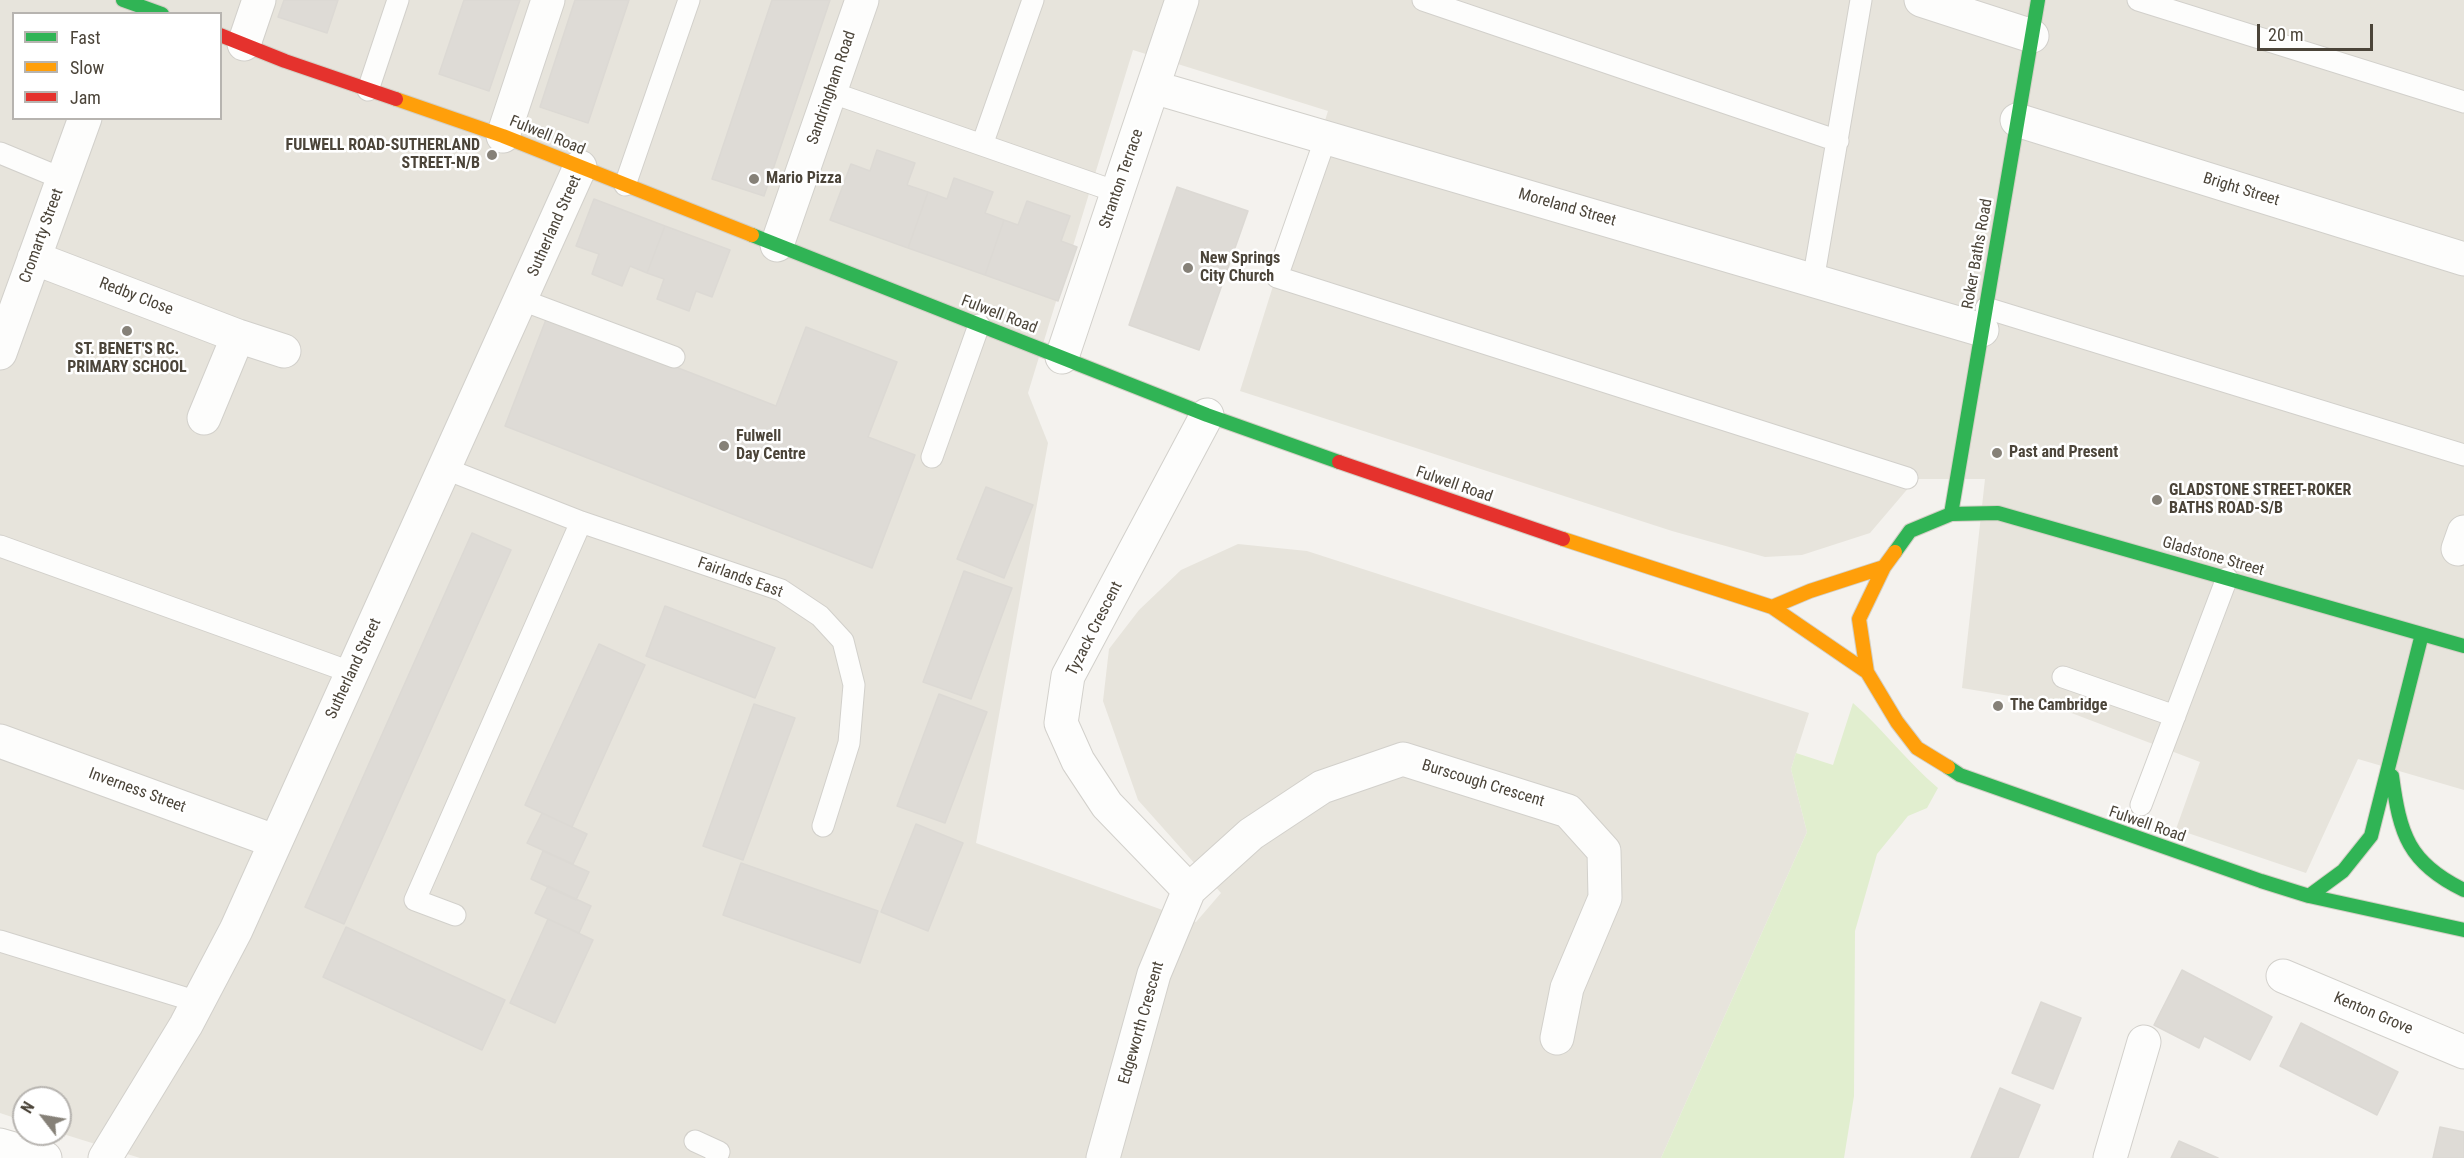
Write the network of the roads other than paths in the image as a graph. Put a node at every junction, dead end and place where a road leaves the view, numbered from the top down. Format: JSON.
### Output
{"nodes":[{"id":1,"x":259,"y":0,"type":"edge"},
{"id":2,"x":398,"y":0,"type":"edge"},
{"id":3,"x":548,"y":0,"type":"edge"},
{"id":4,"x":689,"y":0,"type":"edge"},
{"id":5,"x":862,"y":0,"type":"edge"},
{"id":6,"x":1033,"y":0,"type":"edge"},
{"id":7,"x":1182,"y":0,"type":"edge"},
{"id":8,"x":1423,"y":0,"type":"edge"},
{"id":9,"x":1861,"y":0,"type":"edge"},
{"id":10,"x":1921,"y":0,"type":"edge"},
{"id":11,"x":2038,"y":0,"type":"edge"},
{"id":12,"x":2138,"y":0,"type":"edge"},
{"id":13,"x":126,"y":5,"type":"edge"},
{"id":14,"x":154,"y":12,"type":"edge"},
{"id":15,"x":2032,"y":36,"type":"junction"},
{"id":16,"x":232,"y":39,"type":"edge"},
{"id":17,"x":1153,"y":87,"type":"junction"},
{"id":18,"x":368,"y":90,"type":"junction"},
{"id":19,"x":830,"y":92,"type":"junction"},
{"id":20,"x":2464,"y":102,"type":"edge"},
{"id":21,"x":84,"y":120,"type":"edge"},
{"id":22,"x":2017,"y":120,"type":"junction"},
{"id":23,"x":503,"y":136,"type":"junction"},
{"id":24,"x":1326,"y":137,"type":"junction"},
{"id":25,"x":1838,"y":141,"type":"junction"},
{"id":26,"x":982,"y":145,"type":"junction"},
{"id":27,"x":0,"y":153,"type":"edge"},
{"id":28,"x":580,"y":167,"type":"junction"},
{"id":29,"x":63,"y":179,"type":"junction"},
{"id":30,"x":625,"y":185,"type":"junction"},
{"id":31,"x":1117,"y":192,"type":"junction"},
{"id":32,"x":777,"y":245,"type":"junction"},
{"id":33,"x":34,"y":258,"type":"junction"},
{"id":34,"x":2464,"y":260,"type":"edge"},
{"id":35,"x":1813,"y":281,"type":"junction"},
{"id":36,"x":522,"y":300,"type":"junction"},
{"id":37,"x":1984,"y":319,"type":"junction"},
{"id":38,"x":979,"y":325,"type":"junction"},
{"id":39,"x":238,"y":336,"type":"junction"},
{"id":40,"x":2,"y":344,"type":"edge"},
{"id":41,"x":284,"y":351,"type":"dead end"},
{"id":42,"x":674,"y":357,"type":"dead end"},
{"id":43,"x":1062,"y":357,"type":"junction"},
{"id":44,"x":1207,"y":415,"type":"junction"},
{"id":45,"x":204,"y":418,"type":"dead end"},
{"id":46,"x":2464,"y":455,"type":"edge"},
{"id":47,"x":932,"y":457,"type":"dead end"},
{"id":48,"x":446,"y":469,"type":"junction"},
{"id":49,"x":1907,"y":478,"type":"dead end"},
{"id":50,"x":1951,"y":514,"type":"junction"},
{"id":51,"x":581,"y":522,"type":"junction"},
{"id":52,"x":0,"y":546,"type":"edge"},
{"id":53,"x":1884,"y":567,"type":"junction"},
{"id":54,"x":2227,"y":579,"type":"junction"},
{"id":55,"x":1772,"y":607,"type":"junction"},
{"id":56,"x":2422,"y":634,"type":"junction"},
{"id":57,"x":2464,"y":646,"type":"edge"},
{"id":58,"x":1868,"y":672,"type":"junction"},
{"id":59,"x":353,"y":673,"type":"junction"},
{"id":60,"x":2062,"y":677,"type":"dead end"},
{"id":61,"x":2175,"y":716,"type":"junction"},
{"id":62,"x":0,"y":741,"type":"edge"},
{"id":63,"x":2390,"y":763,"type":"junction"},
{"id":64,"x":2142,"y":805,"type":"dead end"},
{"id":65,"x":824,"y":826,"type":"dead end"},
{"id":66,"x":274,"y":841,"type":"junction"},
{"id":67,"x":1189,"y":890,"type":"junction"},
{"id":68,"x":2464,"y":890,"type":"edge"},
{"id":69,"x":2309,"y":896,"type":"junction"},
{"id":70,"x":455,"y":915,"type":"dead end"},
{"id":71,"x":2464,"y":930,"type":"edge"},
{"id":72,"x":0,"y":941,"type":"edge"},
{"id":73,"x":2283,"y":976,"type":"dead end"},
{"id":74,"x":198,"y":1002,"type":"junction"},
{"id":75,"x":1557,"y":1038,"type":"dead end"},
{"id":76,"x":2144,"y":1042,"type":"dead end"},
{"id":77,"x":2464,"y":1052,"type":"edge"},
{"id":78,"x":695,"y":1141,"type":"dead end"},
{"id":79,"x":0,"y":1145,"type":"edge"},
{"id":80,"x":45,"y":1158,"type":"edge"},
{"id":81,"x":105,"y":1158,"type":"edge"},
{"id":82,"x":716,"y":1158,"type":"edge"},
{"id":83,"x":1103,"y":1158,"type":"edge"},
{"id":84,"x":2110,"y":1158,"type":"edge"}],
"edges":[{"from":1,"to":16,"type":"street"},
{"from":2,"to":18,"type":"lane"},
{"from":3,"to":23,"type":"street"},
{"from":4,"to":30,"type":"lane"},
{"from":5,"to":19,"type":"street","name":"Sandringham Road"},
{"from":6,"to":26,"type":"lane"},
{"from":7,"to":17,"type":"street","name":"Stranton Terrace"},
{"from":8,"to":25,"type":"lane"},
{"from":9,"to":25,"type":"lane"},
{"from":10,"to":15,"type":"street"},
{"from":11,"to":15,"type":"street","name":"Roker Baths Road"},
{"from":12,"to":20,"type":"lane"},
{"from":13,"to":14,"type":"street"},
{"from":15,"to":22,"type":"street","name":"Roker Baths Road"},
{"from":16,"to":18,"type":"street","name":"Fulwell Road"},
{"from":17,"to":24,"type":"street","name":"Moreland Street"},
{"from":17,"to":31,"type":"street","name":"Stranton Terrace"},
{"from":18,"to":23,"type":"street","name":"Fulwell Road"},
{"from":19,"to":26,"type":"lane"},
{"from":19,"to":32,"type":"street","name":"Sandringham Road"},
{"from":21,"to":29,"type":"street","name":"Cromarty Street"},
{"from":22,"to":34,"type":"street","name":"Bright Street"},
{"from":22,"to":37,"type":"street","name":"Roker Baths Road"},
{"from":23,"to":28,"type":"street","name":"Fulwell Road"},
{"from":24,"to":35,"type":"street","name":"Moreland Street"},
{"from":24,"to":49,"type":"lane"},
{"from":25,"to":35,"type":"lane"},
{"from":26,"to":31,"type":"lane"},
{"from":27,"to":29,"type":"lane"},
{"from":28,"to":30,"type":"street","name":"Fulwell Road"},
{"from":28,"to":36,"type":"street","name":"Sutherland Street"},
{"from":29,"to":33,"type":"street","name":"Cromarty Street"},
{"from":30,"to":32,"type":"street","name":"Fulwell Road"},
{"from":31,"to":43,"type":"street","name":"Stranton Terrace"},
{"from":32,"to":38,"type":"street","name":"Fulwell Road"},
{"from":33,"to":39,"type":"street","name":"Redby Close"},
{"from":33,"to":40,"type":"street","name":"Cromarty Street"},
{"from":35,"to":37,"type":"street","name":"Moreland Street"},
{"from":36,"to":42,"type":"lane"},
{"from":36,"to":48,"type":"street","name":"Sutherland Street"},
{"from":37,"to":46,"type":"lane"},
{"from":37,"to":50,"type":"street","name":"Roker Baths Road"},
{"from":38,"to":43,"type":"street","name":"Fulwell Road"},
{"from":38,"to":47,"type":"lane"},
{"from":39,"to":41,"type":"street","name":"Redby Close"},
{"from":39,"to":45,"type":"street"},
{"from":43,"to":44,"type":"street","name":"Fulwell Road"},
{"from":44,"to":55,"type":"street","name":"Fulwell Road"},
{"from":44,"to":67,"type":"street","name":"Tyzack Crescent"},
{"from":48,"to":51,"type":"lane","name":"Fairlands East"},
{"from":48,"to":59,"type":"street","name":"Sutherland Street"},
{"from":50,"to":53,"type":"street","name":"Fulwell Road"},
{"from":50,"to":54,"type":"street","name":"Gladstone Street"},
{"from":51,"to":65,"type":"lane","name":"Fairlands East"},
{"from":51,"to":70,"type":"lane"},
{"from":52,"to":59,"type":"lane"},
{"from":53,"to":55,"type":"street"},
{"from":53,"to":58,"type":"street","name":"Fulwell Road"},
{"from":54,"to":56,"type":"street","name":"Gladstone Street"},
{"from":54,"to":61,"type":"lane"},
{"from":55,"to":58,"type":"street","name":"Fulwell Road"},
{"from":56,"to":57,"type":"street","name":"Gladstone Street"},
{"from":56,"to":63,"type":"street"},
{"from":58,"to":69,"type":"street","name":"Fulwell Road"},
{"from":59,"to":66,"type":"street","name":"Sutherland Street"},
{"from":60,"to":61,"type":"lane"},
{"from":61,"to":64,"type":"lane"},
{"from":62,"to":66,"type":"street","name":"Inverness Street"},
{"from":63,"to":68,"type":"street"},
{"from":63,"to":69,"type":"street"},
{"from":66,"to":74,"type":"street","name":"Sutherland Street"},
{"from":67,"to":75,"type":"street","name":"Burscough Crescent"},
{"from":67,"to":83,"type":"street","name":"Edgeworth Crescent"},
{"from":69,"to":71,"type":"street","name":"Fulwell Road"},
{"from":72,"to":74,"type":"lane"},
{"from":73,"to":77,"type":"street","name":"Kenton Grove"},
{"from":74,"to":81,"type":"street","name":"Sutherland Street"},
{"from":76,"to":84,"type":"street"},
{"from":78,"to":82,"type":"lane"},
{"from":79,"to":80,"type":"street"}]}
